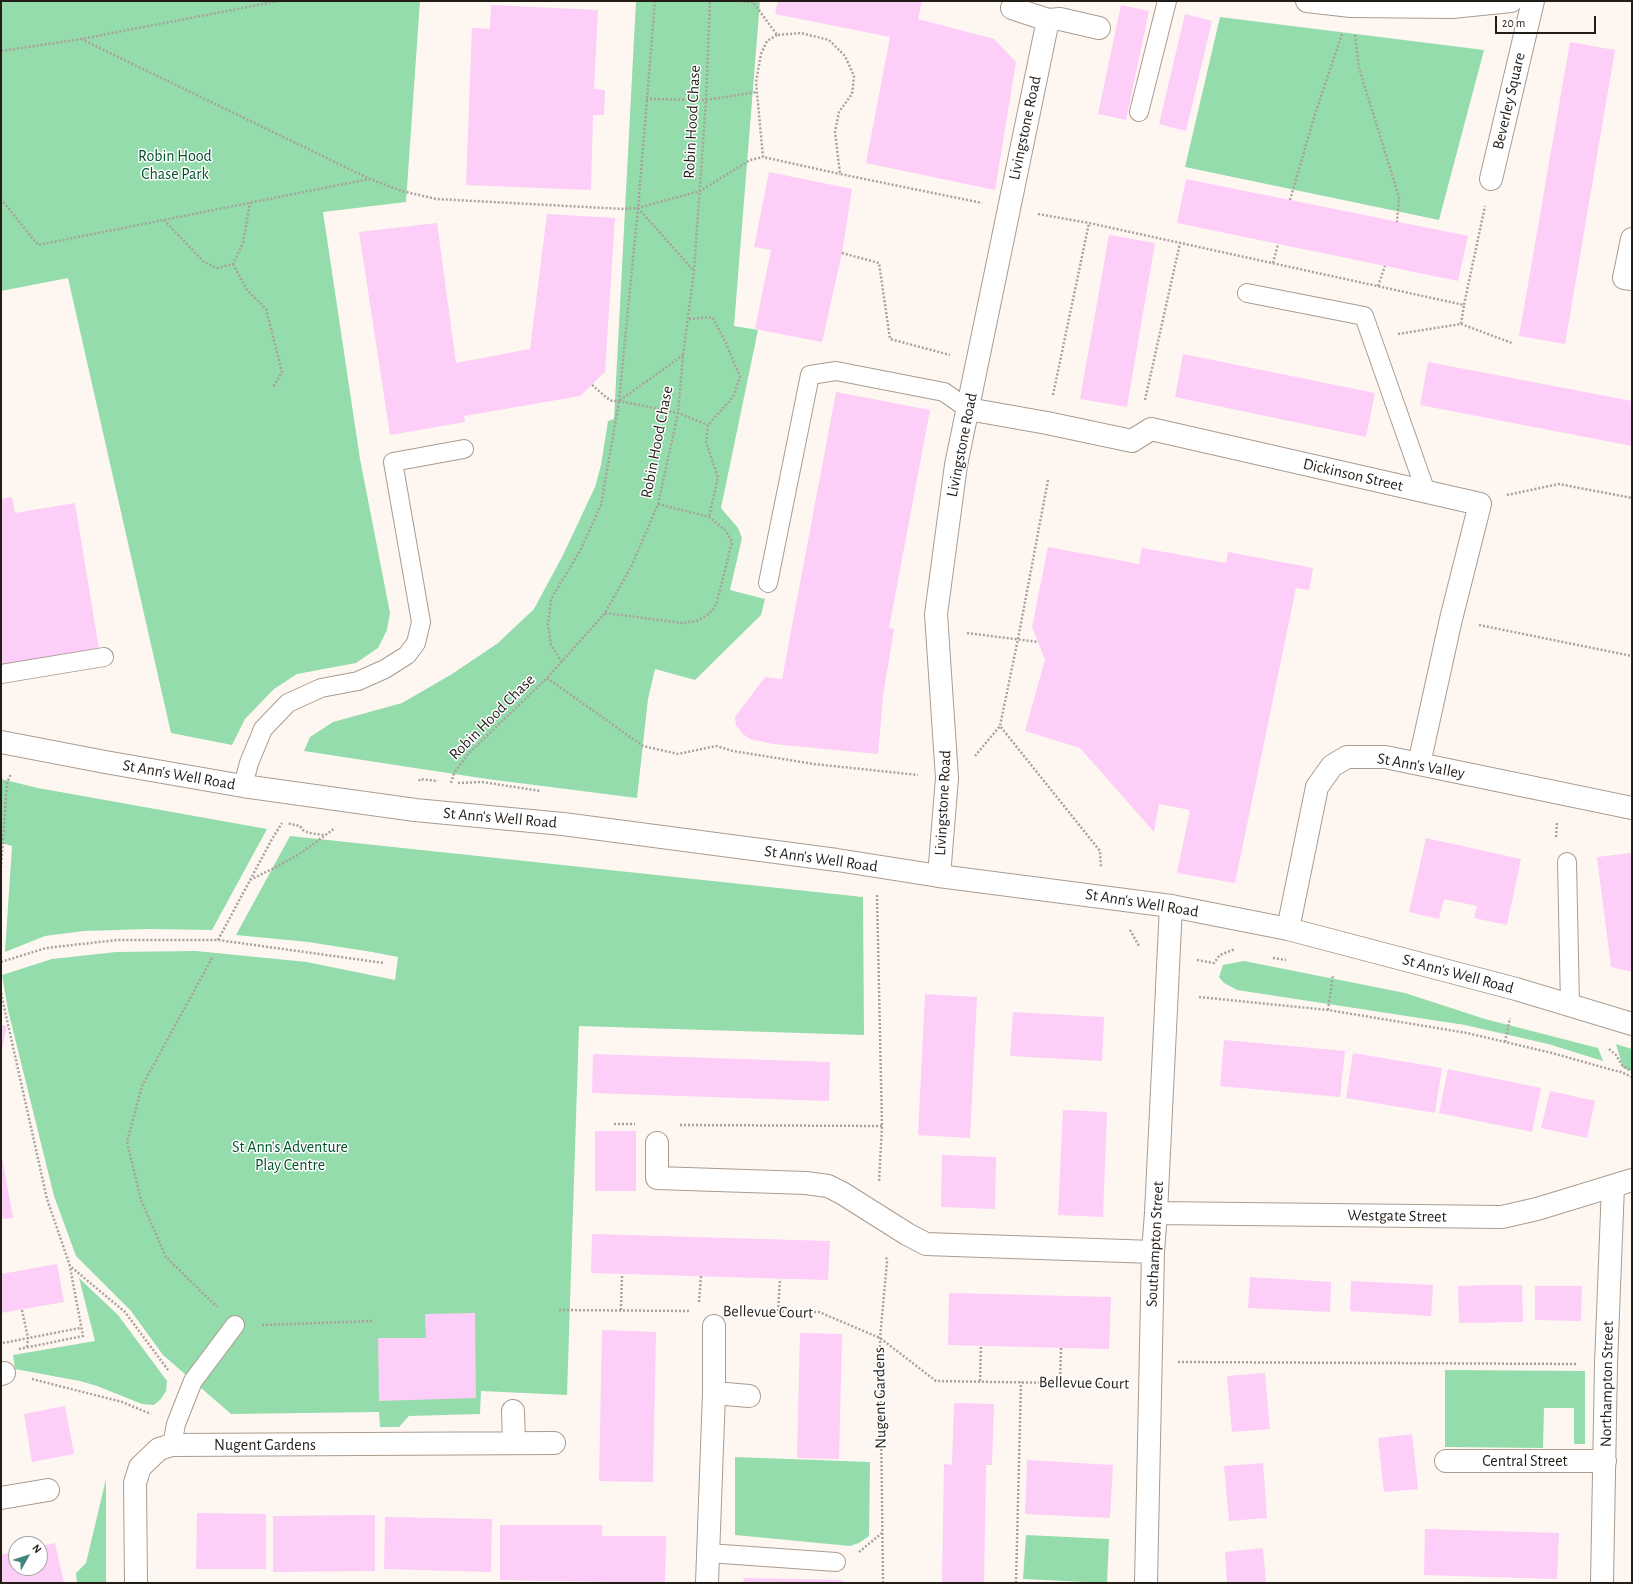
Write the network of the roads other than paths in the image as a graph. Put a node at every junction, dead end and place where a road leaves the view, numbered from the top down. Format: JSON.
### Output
{"nodes":[{"id":1,"x":1167,"y":1,"type":"edge"},
{"id":2,"x":1307,"y":1,"type":"edge"},
{"id":3,"x":1512,"y":1,"type":"edge"},
{"id":4,"x":1533,"y":1,"type":"edge"},
{"id":5,"x":1351,"y":4,"type":"edge"},
{"id":6,"x":1012,"y":8,"type":"dead end"},
{"id":7,"x":1048,"y":20,"type":"junction"},
{"id":8,"x":1099,"y":28,"type":"dead end"},
{"id":9,"x":1139,"y":112,"type":"dead end"},
{"id":10,"x":1492,"y":178,"type":"road end"},
{"id":11,"x":1632,"y":240,"type":"edge"},
{"id":12,"x":1632,"y":279,"type":"edge"},
{"id":13,"x":1247,"y":293,"type":"dead end"},
{"id":14,"x":968,"y":409,"type":"junction"},
{"id":15,"x":464,"y":449,"type":"dead end"},
{"id":16,"x":1426,"y":492,"type":"junction"},
{"id":17,"x":768,"y":583,"type":"dead end"},
{"id":18,"x":104,"y":657,"type":"dead end"},
{"id":19,"x":1,"y":674,"type":"edge"},
{"id":20,"x":11,"y":744,"type":"edge"},
{"id":21,"x":1419,"y":764,"type":"junction"},
{"id":22,"x":243,"y":786,"type":"junction"},
{"id":23,"x":1632,"y":808,"type":"edge"},
{"id":24,"x":1567,"y":862,"type":"road end"},
{"id":25,"x":939,"y":876,"type":"junction"},
{"id":26,"x":1171,"y":906,"type":"junction"},
{"id":27,"x":1288,"y":928,"type":"junction"},
{"id":28,"x":1570,"y":1005,"type":"junction"},
{"id":29,"x":1632,"y":1024,"type":"edge"},
{"id":30,"x":657,"y":1143,"type":"dead end"},
{"id":31,"x":1623,"y":1183,"type":"edge"},
{"id":32,"x":1156,"y":1213,"type":"junction"},
{"id":33,"x":1153,"y":1252,"type":"junction"},
{"id":34,"x":235,"y":1325,"type":"road end"},
{"id":35,"x":714,"y":1326,"type":"dead end"},
{"id":36,"x":714,"y":1393,"type":"junction"},
{"id":37,"x":749,"y":1396,"type":"dead end"},
{"id":38,"x":513,"y":1411,"type":"dead end"},
{"id":39,"x":514,"y":1443,"type":"junction"},
{"id":40,"x":554,"y":1443,"type":"dead end"},
{"id":41,"x":172,"y":1445,"type":"junction"},
{"id":42,"x":1446,"y":1461,"type":"dead end"},
{"id":43,"x":1605,"y":1461,"type":"junction"},
{"id":44,"x":48,"y":1490,"type":"dead end"},
{"id":45,"x":1,"y":1498,"type":"edge"},
{"id":46,"x":708,"y":1553,"type":"junction"},
{"id":47,"x":836,"y":1562,"type":"dead end"},
{"id":48,"x":136,"y":1583,"type":"edge"},
{"id":49,"x":707,"y":1583,"type":"edge"},
{"id":50,"x":1146,"y":1583,"type":"edge"},
{"id":51,"x":1602,"y":1583,"type":"edge"}],
"edges":[{"from":1,"to":9,"type":"lane"},
{"from":2,"to":5,"type":"street"},
{"from":3,"to":5,"type":"street"},
{"from":4,"to":10,"type":"street","name":"Beverley Square"},
{"from":6,"to":7,"type":"street"},
{"from":7,"to":8,"type":"street"},
{"from":7,"to":14,"type":"street","name":"Livingstone Road"},
{"from":11,"to":12,"type":"street"},
{"from":13,"to":16,"type":"lane"},
{"from":14,"to":16,"type":"street","name":"Dickinson Street"},
{"from":14,"to":17,"type":"lane"},
{"from":14,"to":25,"type":"street","name":"Livingstone Road"},
{"from":15,"to":22,"type":"lane"},
{"from":16,"to":21,"type":"street","name":"Dickinson Street"},
{"from":18,"to":19,"type":"lane"},
{"from":20,"to":22,"type":"street","name":"St Ann's Well Road"},
{"from":21,"to":23,"type":"street","name":"St Ann's Valley"},
{"from":21,"to":27,"type":"street","name":"St Ann's Valley"},
{"from":22,"to":25,"type":"street","name":"St Ann's Well Road"},
{"from":24,"to":28,"type":"lane"},
{"from":25,"to":26,"type":"street","name":"St Ann's Well Road"},
{"from":26,"to":27,"type":"street","name":"St Ann's Well Road"},
{"from":26,"to":32,"type":"street","name":"Southampton Street"},
{"from":27,"to":28,"type":"street","name":"St Ann's Well Road"},
{"from":28,"to":29,"type":"street","name":"St Ann's Well Road"},
{"from":30,"to":33,"type":"street"},
{"from":31,"to":32,"type":"street","name":"Westgate Street"},
{"from":31,"to":43,"type":"street","name":"Northampton Street"},
{"from":32,"to":33,"type":"street","name":"Southampton Street"},
{"from":33,"to":50,"type":"street","name":"Southampton Street"},
{"from":34,"to":41,"type":"lane"},
{"from":35,"to":36,"type":"street"},
{"from":36,"to":37,"type":"street"},
{"from":36,"to":46,"type":"street"},
{"from":38,"to":39,"type":"street"},
{"from":39,"to":40,"type":"street","name":"Nugent Gardens"},
{"from":39,"to":41,"type":"street","name":"Nugent Gardens"},
{"from":41,"to":48,"type":"street","name":"Nugent Gardens"},
{"from":42,"to":43,"type":"street","name":"Central Street"},
{"from":43,"to":51,"type":"street","name":"Northampton Street"},
{"from":44,"to":45,"type":"street"},
{"from":46,"to":47,"type":"lane"},
{"from":46,"to":49,"type":"street"}]}
